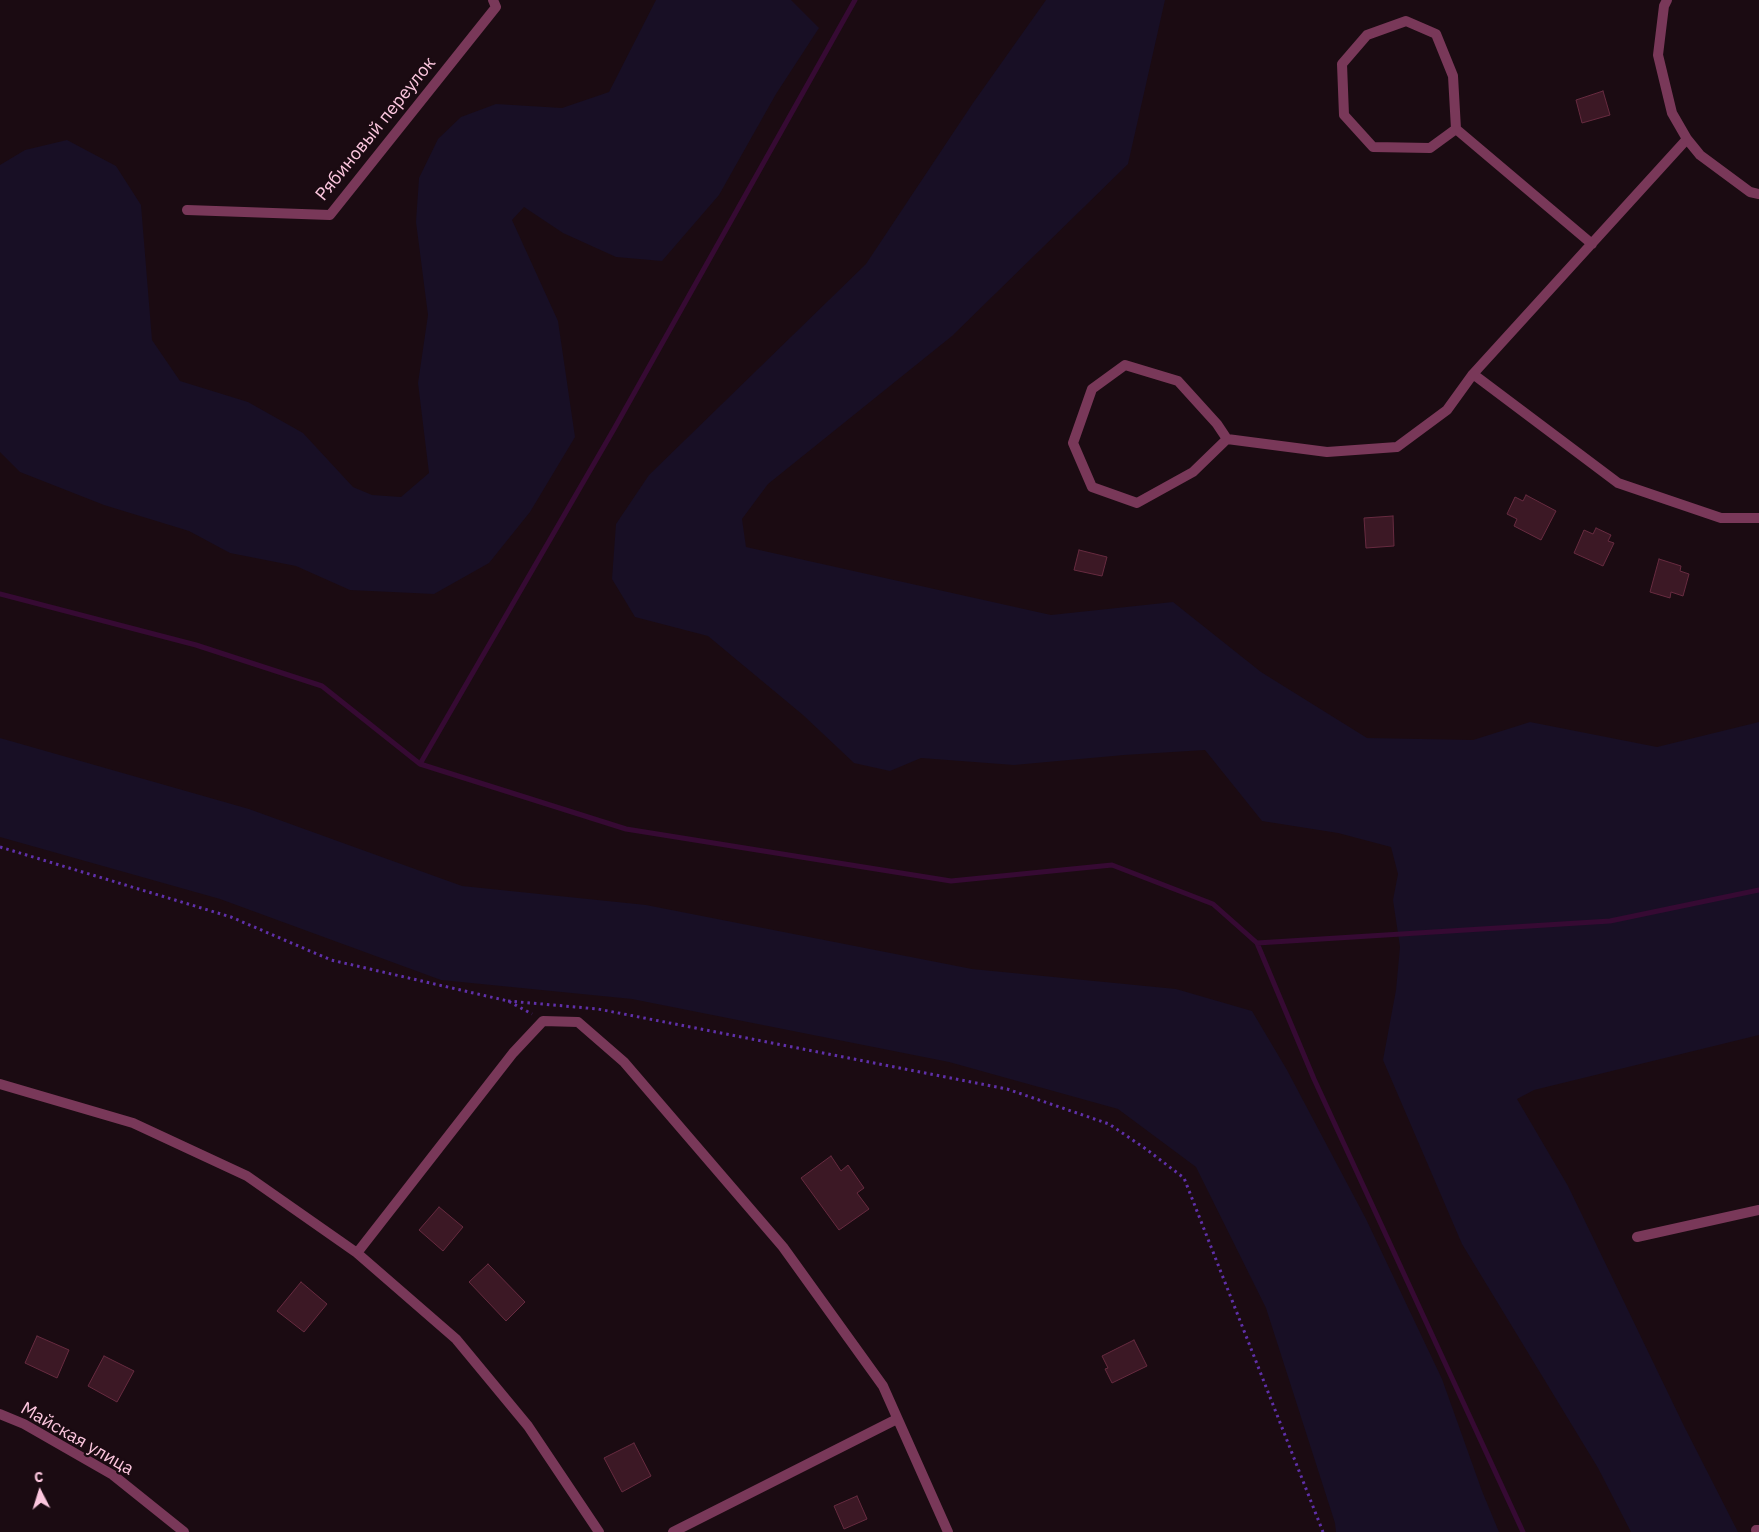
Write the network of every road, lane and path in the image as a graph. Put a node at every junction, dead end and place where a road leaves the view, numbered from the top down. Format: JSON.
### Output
{"nodes":[{"id":1,"x":493,"y":0,"type":"edge"},
{"id":2,"x":1667,"y":0,"type":"edge"},
{"id":3,"x":1456,"y":129,"type":"junction"},
{"id":4,"x":1687,"y":139,"type":"junction"},
{"id":5,"x":1759,"y":194,"type":"edge"},
{"id":6,"x":187,"y":210,"type":"dead end"},
{"id":7,"x":1592,"y":244,"type":"junction"},
{"id":8,"x":1473,"y":374,"type":"junction"},
{"id":9,"x":1226,"y":439,"type":"junction"},
{"id":10,"x":1759,"y":518,"type":"edge"},
{"id":11,"x":0,"y":846,"type":"edge"},
{"id":12,"x":508,"y":1001,"type":"junction"},
{"id":13,"x":543,"y":1021,"type":"junction"},
{"id":14,"x":0,"y":1084,"type":"edge"},
{"id":15,"x":1759,"y":1210,"type":"edge"},
{"id":16,"x":1637,"y":1237,"type":"dead end"},
{"id":17,"x":357,"y":1253,"type":"junction"},
{"id":18,"x":0,"y":1414,"type":"edge"},
{"id":19,"x":897,"y":1419,"type":"junction"},
{"id":20,"x":184,"y":1532,"type":"edge"},
{"id":21,"x":599,"y":1532,"type":"edge"},
{"id":22,"x":673,"y":1532,"type":"edge"},
{"id":23,"x":948,"y":1532,"type":"edge"},
{"id":24,"x":1323,"y":1532,"type":"edge"}],
"edges":[{"from":1,"to":6,"type":"street","name":"Рябиновый переулок"},
{"from":2,"to":4,"type":"street"},
{"from":3,"to":3,"type":"street"},
{"from":3,"to":7,"type":"street"},
{"from":4,"to":5,"type":"street"},
{"from":4,"to":7,"type":"street"},
{"from":7,"to":8,"type":"street"},
{"from":8,"to":9,"type":"street"},
{"from":8,"to":10,"type":"street"},
{"from":9,"to":9,"type":"street"},
{"from":11,"to":12,"type":"path"},
{"from":12,"to":13,"type":"path"},
{"from":12,"to":24,"type":"path"},
{"from":13,"to":17,"type":"street"},
{"from":13,"to":19,"type":"street"},
{"from":14,"to":17,"type":"street"},
{"from":15,"to":16,"type":"street"},
{"from":17,"to":21,"type":"street"},
{"from":18,"to":20,"type":"street","name":"Майская улица"},
{"from":19,"to":22,"type":"street"},
{"from":19,"to":23,"type":"street"}]}
